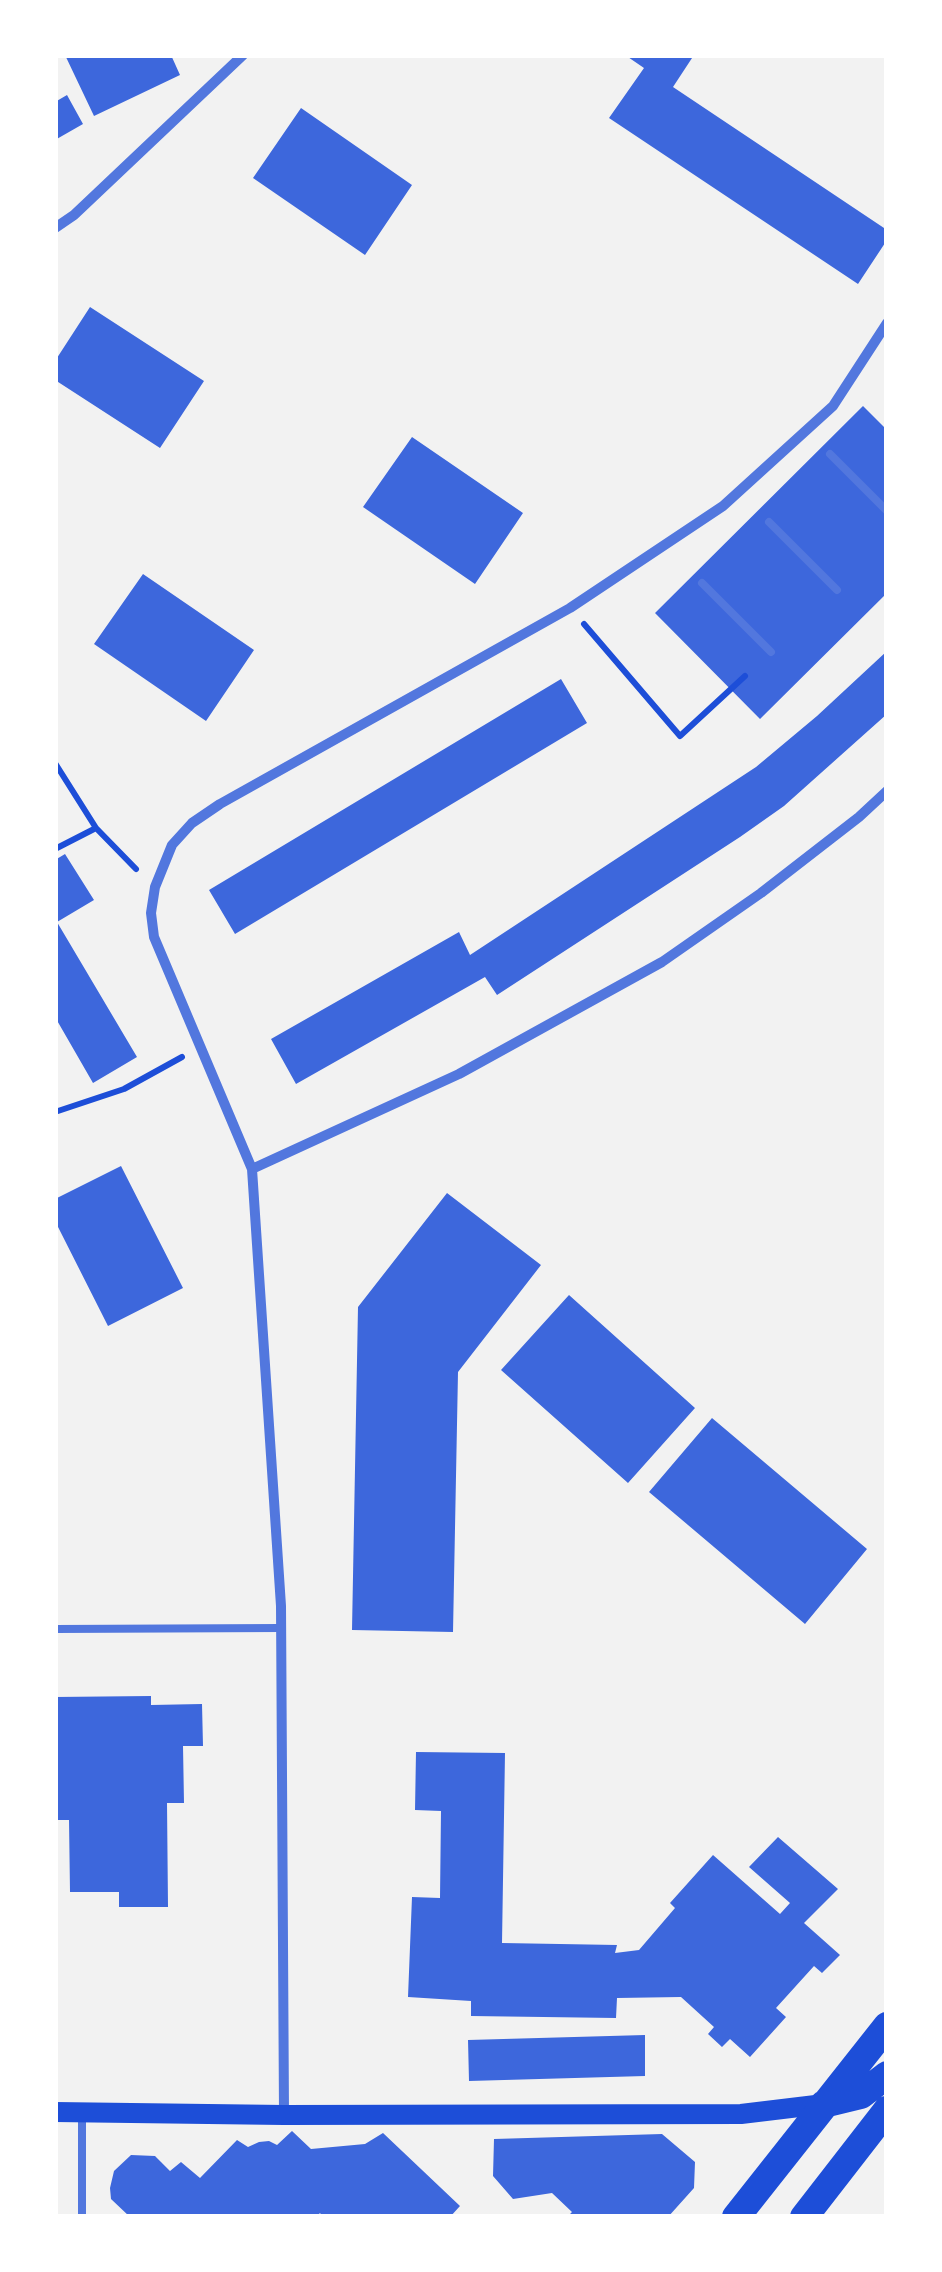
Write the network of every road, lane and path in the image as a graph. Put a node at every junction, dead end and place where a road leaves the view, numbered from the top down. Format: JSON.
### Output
{"nodes":[{"id":1,"x":243,"y":55,"type":"edge"},
{"id":2,"x":55,"y":228,"type":"edge"},
{"id":3,"x":887,"y":323,"type":"edge"},
{"id":4,"x":830,"y":454,"type":"dead end"},
{"id":5,"x":887,"y":511,"type":"edge"},
{"id":6,"x":769,"y":522,"type":"dead end"},
{"id":7,"x":702,"y":583,"type":"dead end"},
{"id":8,"x":837,"y":590,"type":"dead end"},
{"id":9,"x":570,"y":608,"type":"junction"},
{"id":10,"x":772,"y":652,"type":"dead end"},
{"id":11,"x":744,"y":676,"type":"dead end"},
{"id":12,"x":55,"y":763,"type":"edge"},
{"id":13,"x":887,"y":791,"type":"edge"},
{"id":14,"x":96,"y":828,"type":"junction"},
{"id":15,"x":55,"y":849,"type":"edge"},
{"id":16,"x":155,"y":887,"type":"junction"},
{"id":17,"x":186,"y":1055,"type":"dead end"},
{"id":18,"x":55,"y":1112,"type":"edge"},
{"id":19,"x":252,"y":1170,"type":"junction"},
{"id":20,"x":282,"y":1628,"type":"junction"},
{"id":21,"x":55,"y":1629,"type":"edge"},
{"id":22,"x":887,"y":2026,"type":"edge"},
{"id":23,"x":887,"y":2075,"type":"edge"},
{"id":24,"x":860,"y":2095,"type":"junction"},
{"id":25,"x":824,"y":2104,"type":"junction"},
{"id":26,"x":55,"y":2112,"type":"edge"},
{"id":27,"x":82,"y":2112,"type":"junction"},
{"id":28,"x":284,"y":2115,"type":"junction"},
{"id":29,"x":879,"y":2119,"type":"edge"},
{"id":30,"x":82,"y":2217,"type":"edge"},
{"id":31,"x":736,"y":2217,"type":"edge"},
{"id":32,"x":804,"y":2217,"type":"edge"}],
"edges":[{"from":1,"to":2,"type":"street"},
{"from":3,"to":9,"type":"street"},
{"from":4,"to":5,"type":"lane"},
{"from":6,"to":8,"type":"lane"},
{"from":7,"to":10,"type":"lane"},
{"from":9,"to":11,"type":"path"},
{"from":9,"to":16,"type":"street"},
{"from":12,"to":14,"type":"path"},
{"from":13,"to":19,"type":"street"},
{"from":14,"to":15,"type":"path"},
{"from":14,"to":16,"type":"path"},
{"from":16,"to":19,"type":"street"},
{"from":17,"to":18,"type":"path"},
{"from":19,"to":20,"type":"street"},
{"from":20,"to":21,"type":"lane"},
{"from":20,"to":28,"type":"street"},
{"from":22,"to":25,"type":"highway"},
{"from":23,"to":24,"type":"highway"},
{"from":24,"to":25,"type":"highway"},
{"from":24,"to":29,"type":"highway"},
{"from":25,"to":28,"type":"main road"},
{"from":25,"to":31,"type":"highway"},
{"from":26,"to":27,"type":"main road"},
{"from":27,"to":28,"type":"main road"},
{"from":27,"to":30,"type":"lane"},
{"from":29,"to":32,"type":"highway"}]}
